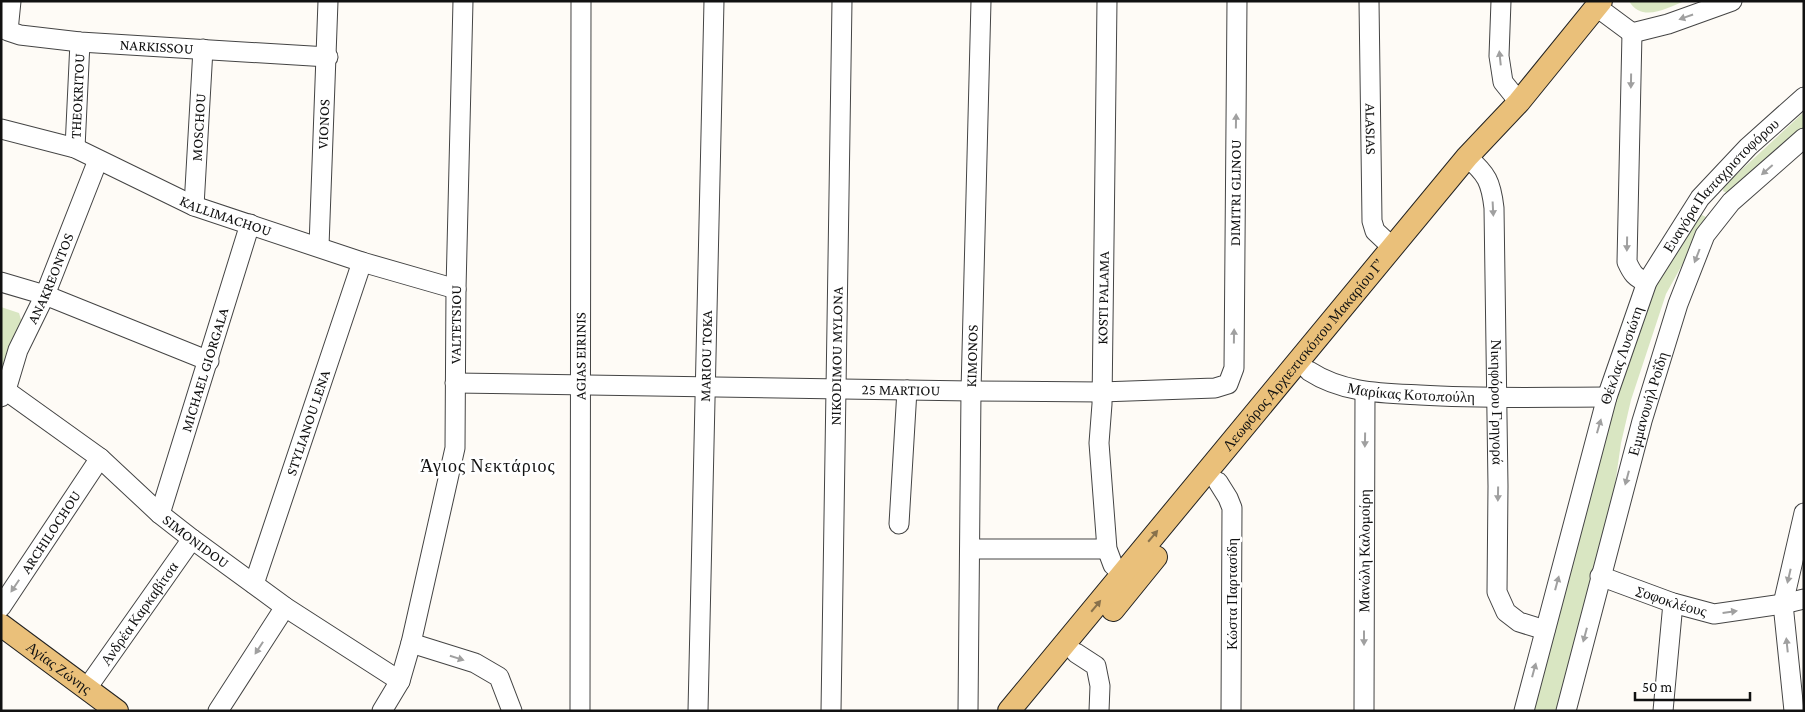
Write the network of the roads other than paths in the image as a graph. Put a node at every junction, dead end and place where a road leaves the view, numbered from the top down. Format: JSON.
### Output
{"nodes":[{"id":1,"x":328,"y":1,"type":"edge"},
{"id":2,"x":463,"y":1,"type":"edge"},
{"id":3,"x":581,"y":1,"type":"edge"},
{"id":4,"x":714,"y":1,"type":"edge"},
{"id":5,"x":842,"y":1,"type":"edge"},
{"id":6,"x":981,"y":1,"type":"edge"},
{"id":7,"x":1107,"y":1,"type":"edge"},
{"id":8,"x":1237,"y":1,"type":"edge"},
{"id":9,"x":1369,"y":1,"type":"edge"},
{"id":10,"x":1502,"y":1,"type":"edge"},
{"id":11,"x":1732,"y":1,"type":"edge"},
{"id":12,"x":1607,"y":5,"type":"edge"},
{"id":13,"x":11,"y":6,"type":"edge"},
{"id":14,"x":1632,"y":33,"type":"junction"},
{"id":15,"x":80,"y":42,"type":"junction"},
{"id":16,"x":203,"y":49,"type":"junction"},
{"id":17,"x":328,"y":57,"type":"junction"},
{"id":18,"x":1804,"y":97,"type":"edge"},
{"id":19,"x":1519,"y":102,"type":"junction"},
{"id":20,"x":1,"y":130,"type":"edge"},
{"id":21,"x":1804,"y":138,"type":"edge"},
{"id":22,"x":75,"y":148,"type":"junction"},
{"id":23,"x":98,"y":160,"type":"junction"},
{"id":24,"x":1472,"y":161,"type":"junction"},
{"id":25,"x":1700,"y":198,"type":"junction"},
{"id":26,"x":194,"y":206,"type":"junction"},
{"id":27,"x":1720,"y":214,"type":"junction"},
{"id":28,"x":250,"y":224,"type":"junction"},
{"id":29,"x":318,"y":246,"type":"junction"},
{"id":30,"x":1392,"y":247,"type":"junction"},
{"id":31,"x":362,"y":262,"type":"junction"},
{"id":32,"x":1,"y":282,"type":"edge"},
{"id":33,"x":1647,"y":282,"type":"junction"},
{"id":34,"x":456,"y":290,"type":"junction"},
{"id":35,"x":45,"y":295,"type":"junction"},
{"id":36,"x":209,"y":361,"type":"junction"},
{"id":37,"x":1309,"y":371,"type":"junction"},
{"id":38,"x":455,"y":382,"type":"junction"},
{"id":39,"x":1228,"y":384,"type":"joint"},
{"id":40,"x":580,"y":385,"type":"junction"},
{"id":41,"x":705,"y":386,"type":"junction"},
{"id":42,"x":836,"y":389,"type":"junction"},
{"id":43,"x":907,"y":390,"type":"junction"},
{"id":44,"x":971,"y":391,"type":"junction"},
{"id":45,"x":3,"y":392,"type":"edge"},
{"id":46,"x":1101,"y":392,"type":"junction"},
{"id":47,"x":1365,"y":392,"type":"junction"},
{"id":48,"x":1607,"y":397,"type":"junction"},
{"id":49,"x":1496,"y":398,"type":"junction"},
{"id":50,"x":100,"y":458,"type":"junction"},
{"id":51,"x":1218,"y":482,"type":"junction"},
{"id":52,"x":1804,"y":513,"type":"edge"},
{"id":53,"x":160,"y":514,"type":"junction"},
{"id":54,"x":899,"y":524,"type":"dead end"},
{"id":55,"x":192,"y":539,"type":"junction"},
{"id":56,"x":970,"y":549,"type":"junction"},
{"id":57,"x":1107,"y":549,"type":"junction"},
{"id":58,"x":1600,"y":576,"type":"junction"},
{"id":59,"x":1128,"y":579,"type":"junction"},
{"id":60,"x":254,"y":584,"type":"junction"},
{"id":61,"x":1804,"y":599,"type":"edge"},
{"id":62,"x":1673,"y":603,"type":"junction"},
{"id":63,"x":1783,"y":604,"type":"junction"},
{"id":64,"x":1,"y":607,"type":"edge"},
{"id":65,"x":285,"y":607,"type":"junction"},
{"id":66,"x":1,"y":624,"type":"edge"},
{"id":67,"x":1545,"y":630,"type":"junction"},
{"id":68,"x":411,"y":644,"type":"junction"},
{"id":69,"x":1076,"y":653,"type":"junction"},
{"id":70,"x":400,"y":682,"type":"junction"},
{"id":71,"x":87,"y":688,"type":"junction"},
{"id":72,"x":117,"y":711,"type":"edge"},
{"id":73,"x":218,"y":711,"type":"edge"},
{"id":74,"x":382,"y":711,"type":"edge"},
{"id":75,"x":512,"y":711,"type":"edge"},
{"id":76,"x":580,"y":711,"type":"edge"},
{"id":77,"x":698,"y":711,"type":"edge"},
{"id":78,"x":830,"y":711,"type":"edge"},
{"id":79,"x":968,"y":711,"type":"edge"},
{"id":80,"x":1010,"y":711,"type":"edge"},
{"id":81,"x":1029,"y":711,"type":"edge"},
{"id":82,"x":1099,"y":711,"type":"edge"},
{"id":83,"x":1232,"y":711,"type":"edge"},
{"id":84,"x":1364,"y":711,"type":"edge"},
{"id":85,"x":1524,"y":711,"type":"edge"},
{"id":86,"x":1566,"y":711,"type":"edge"},
{"id":87,"x":1663,"y":711,"type":"edge"},
{"id":88,"x":1794,"y":711,"type":"edge"}],
"edges":[{"from":1,"to":17,"type":"street","name":"VIONOS"},
{"from":2,"to":34,"type":"street","name":"VALTETSIOU"},
{"from":3,"to":40,"type":"street","name":"AGIAS EIRINIS"},
{"from":4,"to":41,"type":"street","name":"MARIOU TOKA"},
{"from":5,"to":42,"type":"street","name":"NIKODIMOU MYLONA"},
{"from":6,"to":44,"type":"street","name":"KIMONOS"},
{"from":7,"to":46,"type":"street","name":"KOSTI PALAMA"},
{"from":39,"to":8,"type":"street","name":"DIMITRI GLINOU","one_way":true},
{"from":9,"to":30,"type":"street","name":"ALASIAS"},
{"from":19,"to":10,"type":"street","one_way":true},
{"from":11,"to":14,"type":"street","one_way":true},
{"from":12,"to":14,"type":"street"},
{"from":12,"to":19,"type":"main road","name":"Λεωφόρος Αρχιεπισκόπου Μακαρίου Γ’"},
{"from":12,"to":24,"type":"main road","name":"Λεωφόρος Αρχιεπισκόπου Μακαρίου Γ’"},
{"from":13,"to":15,"type":"street","name":"NARKISSOU"},
{"from":14,"to":33,"type":"street","one_way":true},
{"from":15,"to":16,"type":"street","name":"NARKISSOU"},
{"from":15,"to":22,"type":"street","name":"THEOKRITOU"},
{"from":16,"to":17,"type":"street","name":"NARKISSOU"},
{"from":16,"to":26,"type":"street","name":"MOSCHOU"},
{"from":17,"to":29,"type":"street","name":"VIONOS"},
{"from":18,"to":25,"type":"street","name":"Ευαγόρα Παπαχριστοφόρου"},
{"from":19,"to":24,"type":"main road","name":"Λεωφόρος Αρχιεπισκόπου Μακαρίου Γ’"},
{"from":20,"to":22,"type":"street","name":"KALLIMACHOU"},
{"from":21,"to":27,"type":"street","name":"Εμμανουήλ Ροΐδη","one_way":true},
{"from":22,"to":23,"type":"street","name":"KALLIMACHOU"},
{"from":23,"to":26,"type":"street","name":"KALLIMACHOU"},
{"from":23,"to":35,"type":"street","name":"ANAKREONTOS"},
{"from":24,"to":30,"type":"main road","name":"Λεωφόρος Αρχιεπισκόπου Μακαρίου Γ’"},
{"from":24,"to":37,"type":"main road","name":"Λεωφόρος Αρχιεπισκόπου Μακαρίου Γ’"},
{"from":24,"to":49,"type":"street","name":"Νικηφόρου Γρηγορά","one_way":true},
{"from":25,"to":27,"type":"street"},
{"from":25,"to":33,"type":"street","name":"Ευαγόρα Παπαχριστοφόρου"},
{"from":26,"to":28,"type":"street","name":"KALLIMACHOU"},
{"from":27,"to":58,"type":"street","name":"Εμμανουήλ Ροΐδη","one_way":true},
{"from":28,"to":29,"type":"street","name":"KALLIMACHOU"},
{"from":28,"to":36,"type":"street","name":"MICHAEL GIORGALA"},
{"from":29,"to":31,"type":"street","name":"KALLIMACHOU"},
{"from":59,"to":30,"type":"main road","name":"Λεωφόρος Αρχιεπισκόπου Μακαρίου Γ’","one_way":true},
{"from":31,"to":34,"type":"street","name":"KALLIMACHOU"},
{"from":31,"to":60,"type":"street","name":"STYLIANOU LENA"},
{"from":32,"to":35,"type":"street"},
{"from":33,"to":48,"type":"street","name":"Θέκλας Λυσιώτη"},
{"from":34,"to":38,"type":"street","name":"VALTETSIOU"},
{"from":35,"to":36,"type":"street"},
{"from":35,"to":45,"type":"street","name":"ANAKREONTOS"},
{"from":36,"to":53,"type":"street","name":"MICHAEL GIORGALA"},
{"from":37,"to":47,"type":"street","name":"Μαρίκας Κοτοπούλη"},
{"from":37,"to":51,"type":"main road","name":"Λεωφόρος Αρχιεπισκόπου Μακαρίου Γ’"},
{"from":38,"to":40,"type":"street","name":"25 MARTIOU"},
{"from":38,"to":68,"type":"street","name":"VALTETSIOU"},
{"from":39,"to":46,"type":"street","name":"25 MARTIOU"},
{"from":40,"to":41,"type":"street","name":"25 MARTIOU"},
{"from":40,"to":76,"type":"street","name":"AGIAS EIRINIS"},
{"from":41,"to":42,"type":"street","name":"25 MARTIOU"},
{"from":41,"to":77,"type":"street","name":"MARIOU TOKA"},
{"from":42,"to":43,"type":"street","name":"25 MARTIOU"},
{"from":42,"to":78,"type":"street","name":"NIKODIMOU MYLONA"},
{"from":43,"to":44,"type":"street","name":"25 MARTIOU"},
{"from":43,"to":54,"type":"street"},
{"from":44,"to":46,"type":"street","name":"25 MARTIOU"},
{"from":44,"to":56,"type":"street","name":"KIMONOS"},
{"from":45,"to":50,"type":"street","name":"SIMONIDOU"},
{"from":46,"to":57,"type":"street","name":"KOSTI PALAMA"},
{"from":47,"to":49,"type":"street","name":"Μαρίκας Κοτοπούλη"},
{"from":47,"to":84,"type":"street","name":"Μανώλη Καλομοίρη","one_way":true},
{"from":48,"to":49,"type":"street","name":"Μαρίκας Κοτοπούλη"},
{"from":67,"to":48,"type":"street","name":"Θέκλας Λυσιώτη","one_way":true},
{"from":49,"to":67,"type":"street","name":"Νικηφόρου Γρηγορά","one_way":true},
{"from":50,"to":53,"type":"street","name":"SIMONIDOU"},
{"from":50,"to":64,"type":"street","name":"ARCHILOCHOU","one_way":true},
{"from":51,"to":59,"type":"main road","name":"Λεωφόρος Αρχιεπισκόπου Μακαρίου Γ’"},
{"from":51,"to":83,"type":"street","name":"Κώστα Παρτασίδη"},
{"from":52,"to":63,"type":"street","one_way":true},
{"from":53,"to":55,"type":"street","name":"SIMONIDOU"},
{"from":55,"to":60,"type":"street","name":"SIMONIDOU"},
{"from":55,"to":71,"type":"street","name":"Ανδρέα Καρκαβίτσα"},
{"from":56,"to":57,"type":"street"},
{"from":56,"to":79,"type":"street","name":"KIMONOS"},
{"from":57,"to":59,"type":"street","name":"KOSTI PALAMA"},
{"from":58,"to":62,"type":"street","name":"Σοφοκλέους"},
{"from":58,"to":86,"type":"street","name":"Εμμανουήλ Ροΐδη","one_way":true},
{"from":59,"to":69,"type":"main road","name":"Λεωφόρος Αρχιεπισκόπου Μακαρίου Γ’"},
{"from":80,"to":59,"type":"main road","name":"Λεωφόρος Αρχιεπισκόπου Μακαρίου Γ’","one_way":true},
{"from":60,"to":65,"type":"street","name":"SIMONIDOU"},
{"from":61,"to":63,"type":"street","name":"Σοφοκλέους"},
{"from":62,"to":63,"type":"street","name":"Σοφοκλέους","one_way":true},
{"from":62,"to":87,"type":"street"},
{"from":88,"to":63,"type":"street","one_way":true},
{"from":65,"to":70,"type":"street","name":"SIMONIDOU"},
{"from":65,"to":73,"type":"street","one_way":true},
{"from":66,"to":71,"type":"main road","name":"Αγίας Ζώνης"},
{"from":85,"to":67,"type":"street","name":"Θέκλας Λυσιώτη","one_way":true},
{"from":68,"to":70,"type":"street","name":"VALTETSIOU"},
{"from":68,"to":75,"type":"street","one_way":true},
{"from":69,"to":81,"type":"main road","name":"Λεωφόρος Αρχιεπισκόπου Μακαρίου Γ’"},
{"from":69,"to":82,"type":"street"},
{"from":70,"to":74,"type":"street","name":"VALTETSIOU"},
{"from":71,"to":72,"type":"main road","name":"Αγίας Ζώνης"}]}
